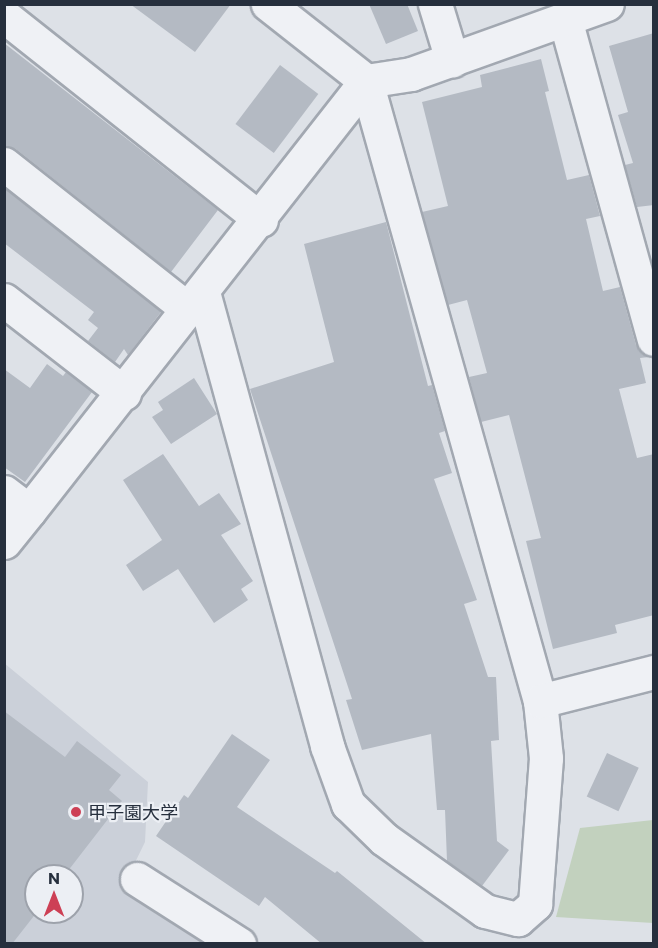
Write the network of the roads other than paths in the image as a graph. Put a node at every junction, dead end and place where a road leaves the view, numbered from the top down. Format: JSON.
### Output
{"nodes":[{"id":1,"x":268,"y":4,"type":"edge"},
{"id":2,"x":435,"y":4,"type":"edge"},
{"id":3,"x":607,"y":4,"type":"edge"},
{"id":4,"x":4,"y":16,"type":"edge"},
{"id":5,"x":565,"y":19,"type":"junction"},
{"id":6,"x":452,"y":60,"type":"junction"},
{"id":7,"x":366,"y":81,"type":"junction"},
{"id":8,"x":4,"y":164,"type":"edge"},
{"id":9,"x":261,"y":220,"type":"junction"},
{"id":10,"x":4,"y":300,"type":"edge"},
{"id":11,"x":196,"y":301,"type":"junction"},
{"id":12,"x":654,"y":339,"type":"edge"},
{"id":13,"x":124,"y":393,"type":"junction"},
{"id":14,"x":17,"y":502,"type":"edge"},
{"id":15,"x":4,"y":543,"type":"edge"},
{"id":16,"x":654,"y":672,"type":"edge"},
{"id":17,"x":540,"y":701,"type":"junction"},
{"id":18,"x":136,"y":879,"type":"dead end"},
{"id":19,"x":240,"y":944,"type":"edge"}],
"edges":[{"from":1,"to":7,"type":"street"},
{"from":2,"to":6,"type":"street"},
{"from":3,"to":5,"type":"street"},
{"from":4,"to":9,"type":"street"},
{"from":5,"to":6,"type":"street"},
{"from":5,"to":12,"type":"street"},
{"from":6,"to":7,"type":"street"},
{"from":7,"to":9,"type":"street"},
{"from":7,"to":17,"type":"street"},
{"from":8,"to":11,"type":"street"},
{"from":9,"to":11,"type":"street"},
{"from":10,"to":13,"type":"street"},
{"from":11,"to":13,"type":"street"},
{"from":11,"to":17,"type":"street"},
{"from":13,"to":14,"type":"street"},
{"from":14,"to":15,"type":"street"},
{"from":16,"to":17,"type":"street"},
{"from":18,"to":19,"type":"street"}]}
